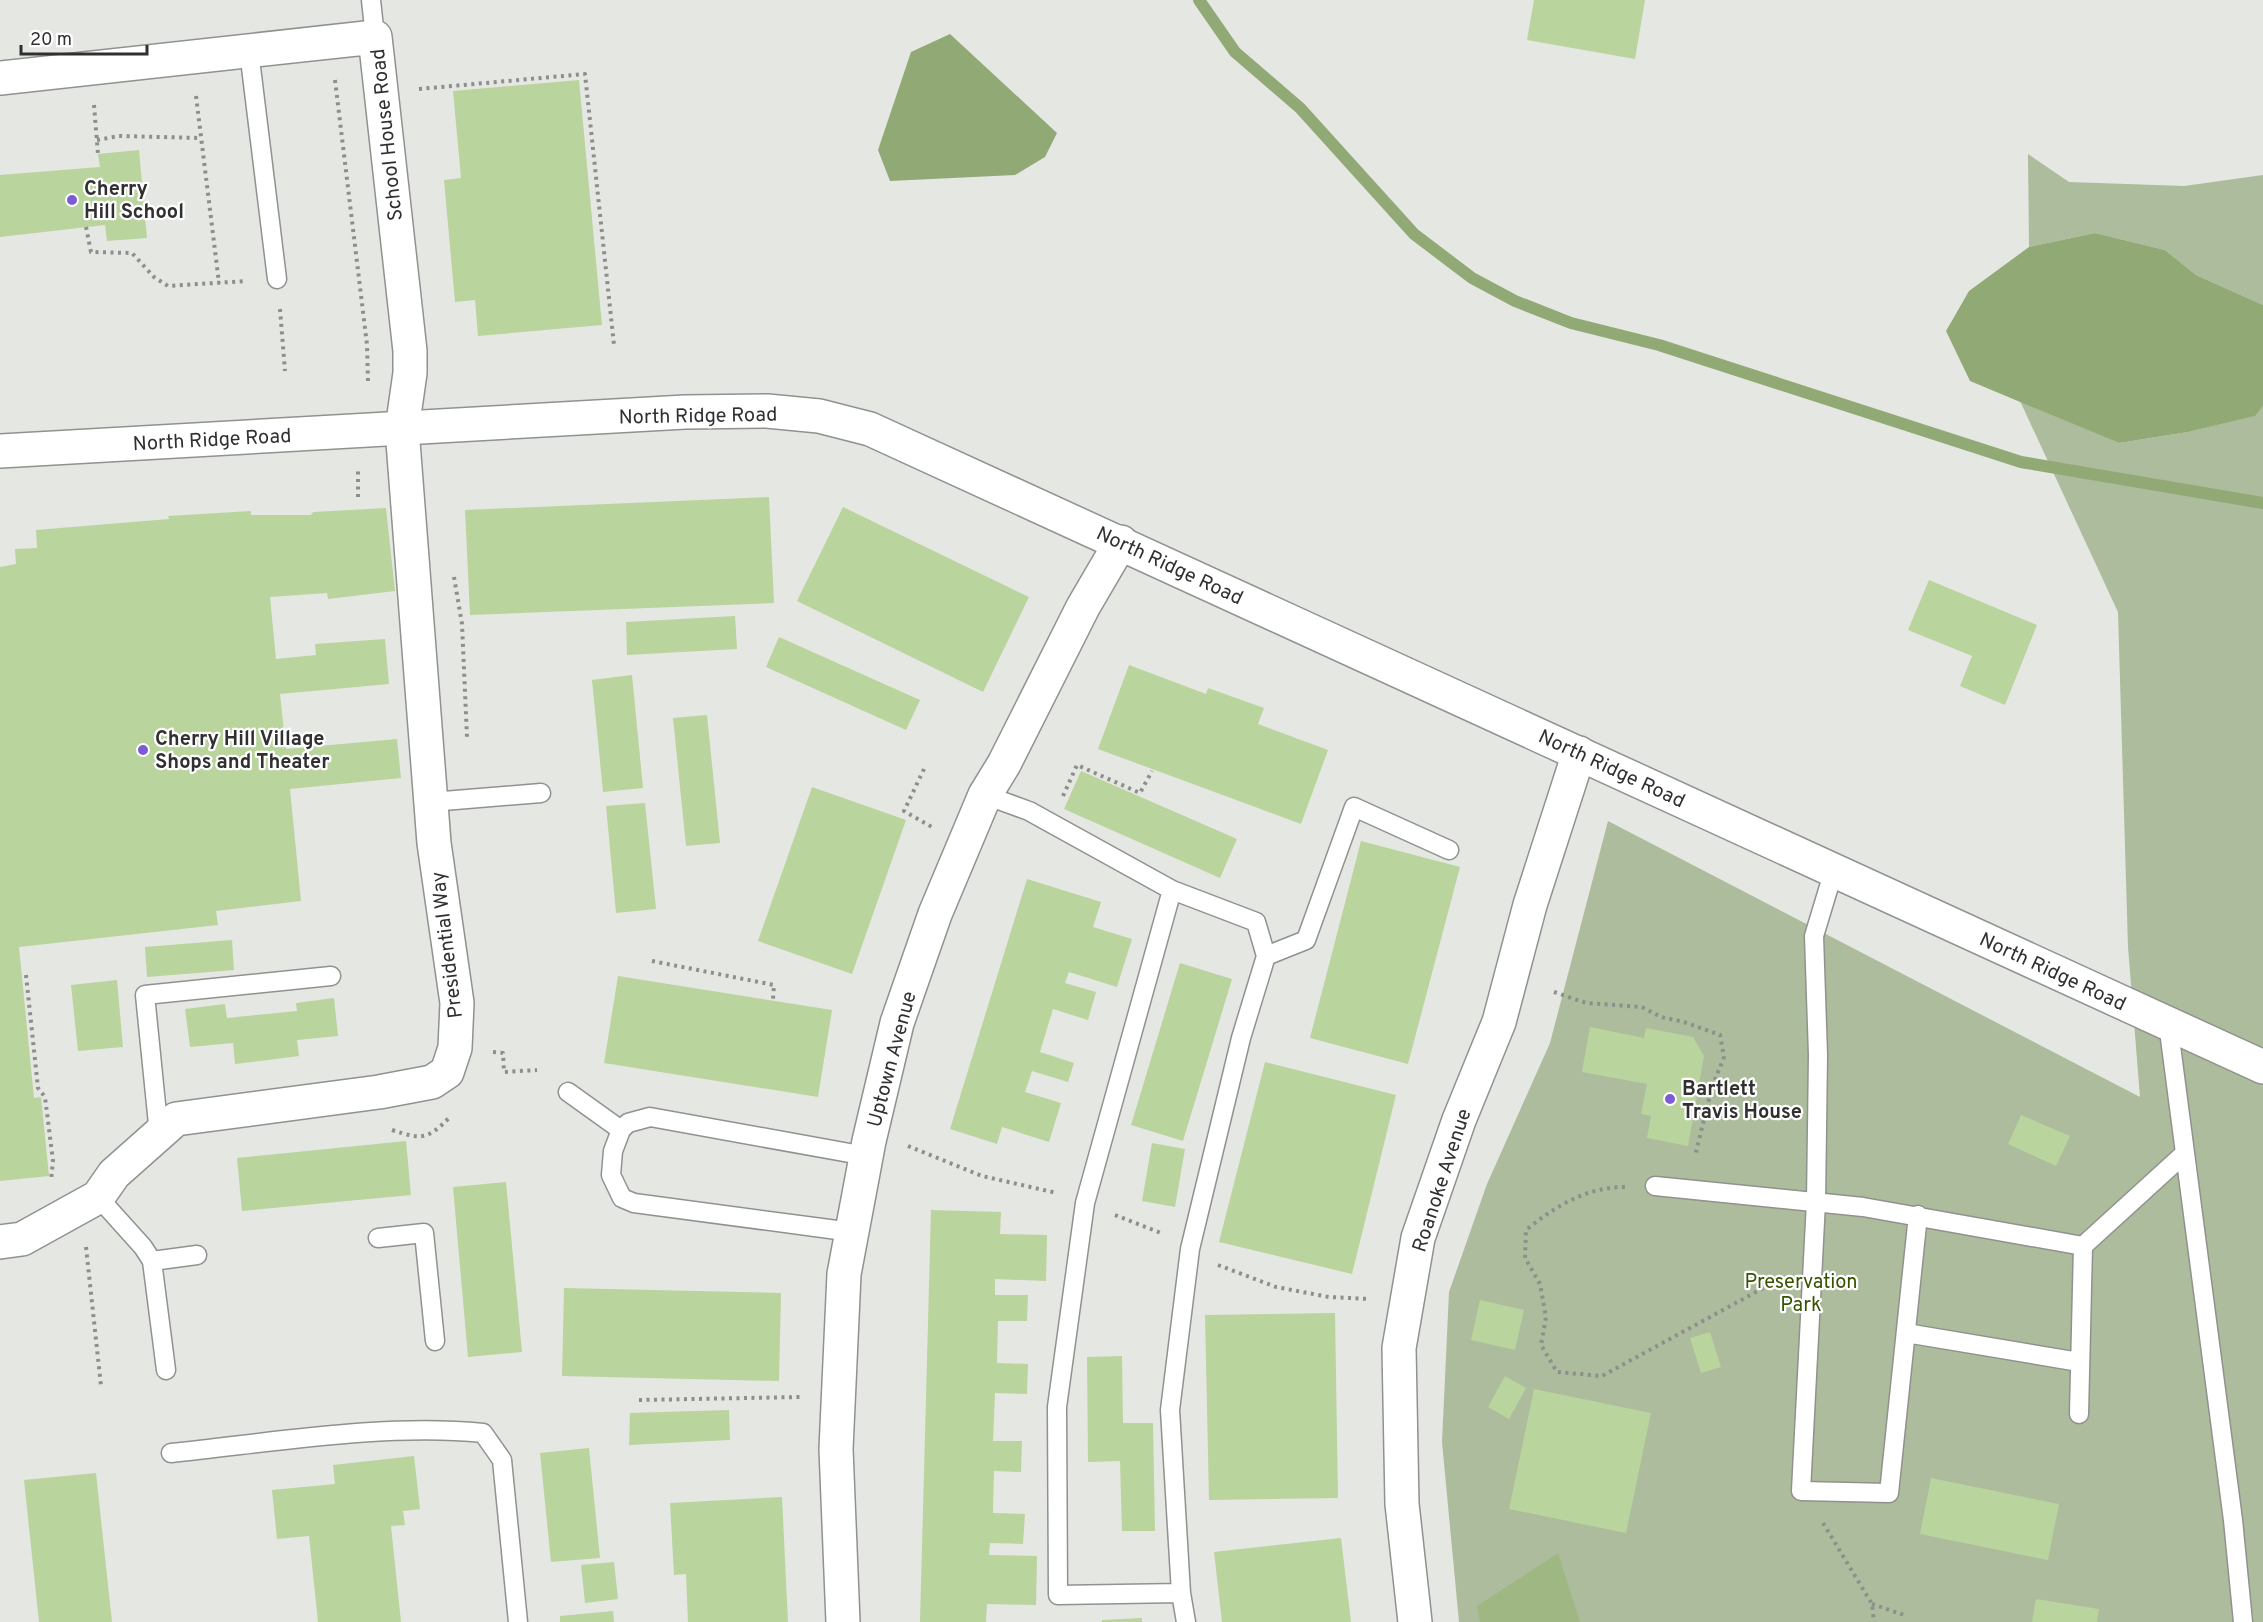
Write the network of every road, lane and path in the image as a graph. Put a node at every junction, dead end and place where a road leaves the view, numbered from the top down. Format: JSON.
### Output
{"nodes":[{"id":1,"x":371,"y":0,"type":"edge"},
{"id":2,"x":375,"y":37,"type":"junction"},
{"id":3,"x":249,"y":51,"type":"junction"},
{"id":4,"x":335,"y":71,"type":"dead end"},
{"id":5,"x":0,"y":78,"type":"edge"},
{"id":6,"x":415,"y":89,"type":"dead end"},
{"id":7,"x":195,"y":92,"type":"dead end"},
{"id":8,"x":93,"y":104,"type":"dead end"},
{"id":9,"x":201,"y":138,"type":"junction"},
{"id":10,"x":97,"y":140,"type":"junction"},
{"id":11,"x":98,"y":154,"type":"dead end"},
{"id":12,"x":86,"y":227,"type":"dead end"},
{"id":13,"x":277,"y":279,"type":"junction"},
{"id":14,"x":219,"y":283,"type":"junction"},
{"id":15,"x":614,"y":345,"type":"dead end"},
{"id":16,"x":285,"y":371,"type":"dead end"},
{"id":17,"x":368,"y":384,"type":"dead end"},
{"id":18,"x":402,"y":429,"type":"junction"},
{"id":19,"x":0,"y":451,"type":"edge"},
{"id":20,"x":358,"y":471,"type":"dead end"},
{"id":21,"x":358,"y":496,"type":"dead end"},
{"id":22,"x":1120,"y":542,"type":"junction"},
{"id":23,"x":1579,"y":753,"type":"junction"},
{"id":24,"x":924,"y":769,"type":"dead end"},
{"id":25,"x":1152,"y":771,"type":"dead end"},
{"id":26,"x":1052,"y":792,"type":"dead end"},
{"id":27,"x":541,"y":793,"type":"dead end"},
{"id":28,"x":985,"y":795,"type":"junction"},
{"id":29,"x":430,"y":802,"type":"junction"},
{"id":30,"x":933,"y":827,"type":"dead end"},
{"id":31,"x":1449,"y":850,"type":"dead end"},
{"id":32,"x":1834,"y":870,"type":"junction"},
{"id":33,"x":1172,"y":890,"type":"junction"},
{"id":34,"x":1266,"y":956,"type":"junction"},
{"id":35,"x":652,"y":961,"type":"dead end"},
{"id":36,"x":26,"y":975,"type":"dead end"},
{"id":37,"x":332,"y":976,"type":"dead end"},
{"id":38,"x":1554,"y":992,"type":"dead end"},
{"id":39,"x":773,"y":999,"type":"dead end"},
{"id":40,"x":2168,"y":1023,"type":"junction"},
{"id":41,"x":492,"y":1052,"type":"dead end"},
{"id":42,"x":2263,"y":1067,"type":"edge"},
{"id":43,"x":537,"y":1070,"type":"dead end"},
{"id":44,"x":568,"y":1092,"type":"dead end"},
{"id":45,"x":453,"y":1114,"type":"dead end"},
{"id":46,"x":391,"y":1130,"type":"dead end"},
{"id":47,"x":621,"y":1130,"type":"junction"},
{"id":48,"x":159,"y":1134,"type":"junction"},
{"id":49,"x":904,"y":1144,"type":"dead end"},
{"id":50,"x":2184,"y":1154,"type":"junction"},
{"id":51,"x":866,"y":1156,"type":"junction"},
{"id":52,"x":1695,"y":1156,"type":"dead end"},
{"id":53,"x":1655,"y":1186,"type":"joint"},
{"id":54,"x":51,"y":1188,"type":"dead end"},
{"id":55,"x":1059,"y":1194,"type":"dead end"},
{"id":56,"x":98,"y":1197,"type":"junction"},
{"id":57,"x":1816,"y":1202,"type":"junction"},
{"id":58,"x":1113,"y":1214,"type":"dead end"},
{"id":59,"x":1918,"y":1215,"type":"junction"},
{"id":60,"x":852,"y":1232,"type":"junction"},
{"id":61,"x":1165,"y":1235,"type":"dead end"},
{"id":62,"x":85,"y":1237,"type":"dead end"},
{"id":63,"x":378,"y":1238,"type":"dead end"},
{"id":64,"x":0,"y":1242,"type":"edge"},
{"id":65,"x":2083,"y":1246,"type":"junction"},
{"id":66,"x":197,"y":1255,"type":"dead end"},
{"id":67,"x":152,"y":1261,"type":"junction"},
{"id":68,"x":1216,"y":1264,"type":"dead end"},
{"id":69,"x":1765,"y":1287,"type":"dead end"},
{"id":70,"x":1376,"y":1301,"type":"dead end"},
{"id":71,"x":1906,"y":1333,"type":"junction"},
{"id":72,"x":435,"y":1341,"type":"dead end"},
{"id":73,"x":2079,"y":1362,"type":"junction"},
{"id":74,"x":166,"y":1370,"type":"dead end"},
{"id":75,"x":100,"y":1386,"type":"dead end"},
{"id":76,"x":802,"y":1397,"type":"dead end"},
{"id":77,"x":639,"y":1400,"type":"dead end"},
{"id":78,"x":2079,"y":1414,"type":"dead end"},
{"id":79,"x":171,"y":1453,"type":"dead end"},
{"id":80,"x":1801,"y":1491,"type":"junction"},
{"id":81,"x":1181,"y":1593,"type":"junction"},
{"id":82,"x":1872,"y":1604,"type":"junction"},
{"id":83,"x":1907,"y":1616,"type":"dead end"},
{"id":84,"x":518,"y":1622,"type":"edge"},
{"id":85,"x":843,"y":1622,"type":"edge"},
{"id":86,"x":1186,"y":1622,"type":"edge"},
{"id":87,"x":1415,"y":1622,"type":"edge"},
{"id":88,"x":1874,"y":1622,"type":"edge"},
{"id":89,"x":2244,"y":1622,"type":"edge"}],
"edges":[{"from":1,"to":2,"type":"lane"},
{"from":2,"to":3,"type":"street","name":"School House Road"},
{"from":2,"to":18,"type":"street","name":"School House Road"},
{"from":3,"to":5,"type":"street","name":"School House Road"},
{"from":3,"to":13,"type":"lane"},
{"from":4,"to":17,"type":"path"},
{"from":6,"to":15,"type":"path"},
{"from":7,"to":9,"type":"path"},
{"from":8,"to":10,"type":"path"},
{"from":9,"to":10,"type":"path"},
{"from":9,"to":14,"type":"path"},
{"from":10,"to":11,"type":"path"},
{"from":12,"to":14,"type":"path"},
{"from":13,"to":14,"type":"path"},
{"from":13,"to":16,"type":"path"},
{"from":18,"to":19,"type":"street","name":"North Ridge Road"},
{"from":18,"to":22,"type":"street","name":"North Ridge Road"},
{"from":18,"to":29,"type":"street","name":"Presidential Way"},
{"from":20,"to":21,"type":"path"},
{"from":22,"to":23,"type":"street","name":"North Ridge Road"},
{"from":22,"to":28,"type":"street","name":"Uptown Avenue"},
{"from":23,"to":32,"type":"street","name":"North Ridge Road"},
{"from":23,"to":87,"type":"street","name":"Roanoke Avenue"},
{"from":24,"to":30,"type":"path"},
{"from":25,"to":26,"type":"path"},
{"from":27,"to":29,"type":"lane"},
{"from":28,"to":33,"type":"lane"},
{"from":28,"to":51,"type":"street","name":"Uptown Avenue"},
{"from":29,"to":48,"type":"street","name":"Presidential Way"},
{"from":31,"to":34,"type":"lane"},
{"from":32,"to":40,"type":"street","name":"North Ridge Road"},
{"from":32,"to":57,"type":"lane"},
{"from":33,"to":34,"type":"lane"},
{"from":33,"to":81,"type":"lane"},
{"from":34,"to":81,"type":"lane"},
{"from":35,"to":39,"type":"path"},
{"from":36,"to":54,"type":"path"},
{"from":37,"to":48,"type":"lane"},
{"from":38,"to":52,"type":"path"},
{"from":40,"to":42,"type":"street","name":"North Ridge Road"},
{"from":40,"to":50,"type":"lane"},
{"from":41,"to":43,"type":"path"},
{"from":44,"to":47,"type":"lane"},
{"from":45,"to":46,"type":"path"},
{"from":47,"to":51,"type":"lane"},
{"from":47,"to":60,"type":"lane"},
{"from":48,"to":56,"type":"street","name":"Presidential Way"},
{"from":49,"to":55,"type":"path"},
{"from":50,"to":65,"type":"lane"},
{"from":50,"to":89,"type":"lane"},
{"from":51,"to":60,"type":"street","name":"Uptown Avenue"},
{"from":53,"to":57,"type":"lane"},
{"from":53,"to":69,"type":"path"},
{"from":56,"to":64,"type":"street","name":"Presidential Way"},
{"from":56,"to":67,"type":"lane"},
{"from":57,"to":59,"type":"lane"},
{"from":57,"to":80,"type":"lane"},
{"from":58,"to":61,"type":"path"},
{"from":59,"to":65,"type":"lane"},
{"from":59,"to":71,"type":"lane"},
{"from":60,"to":85,"type":"street","name":"Uptown Avenue"},
{"from":62,"to":75,"type":"path"},
{"from":63,"to":72,"type":"lane"},
{"from":65,"to":73,"type":"lane"},
{"from":66,"to":67,"type":"lane"},
{"from":67,"to":74,"type":"lane"},
{"from":68,"to":70,"type":"path"},
{"from":71,"to":73,"type":"lane"},
{"from":71,"to":80,"type":"lane"},
{"from":73,"to":78,"type":"lane"},
{"from":76,"to":77,"type":"path"},
{"from":79,"to":84,"type":"lane"},
{"from":80,"to":82,"type":"path"},
{"from":81,"to":86,"type":"lane"},
{"from":82,"to":83,"type":"path"},
{"from":82,"to":88,"type":"path"}]}
